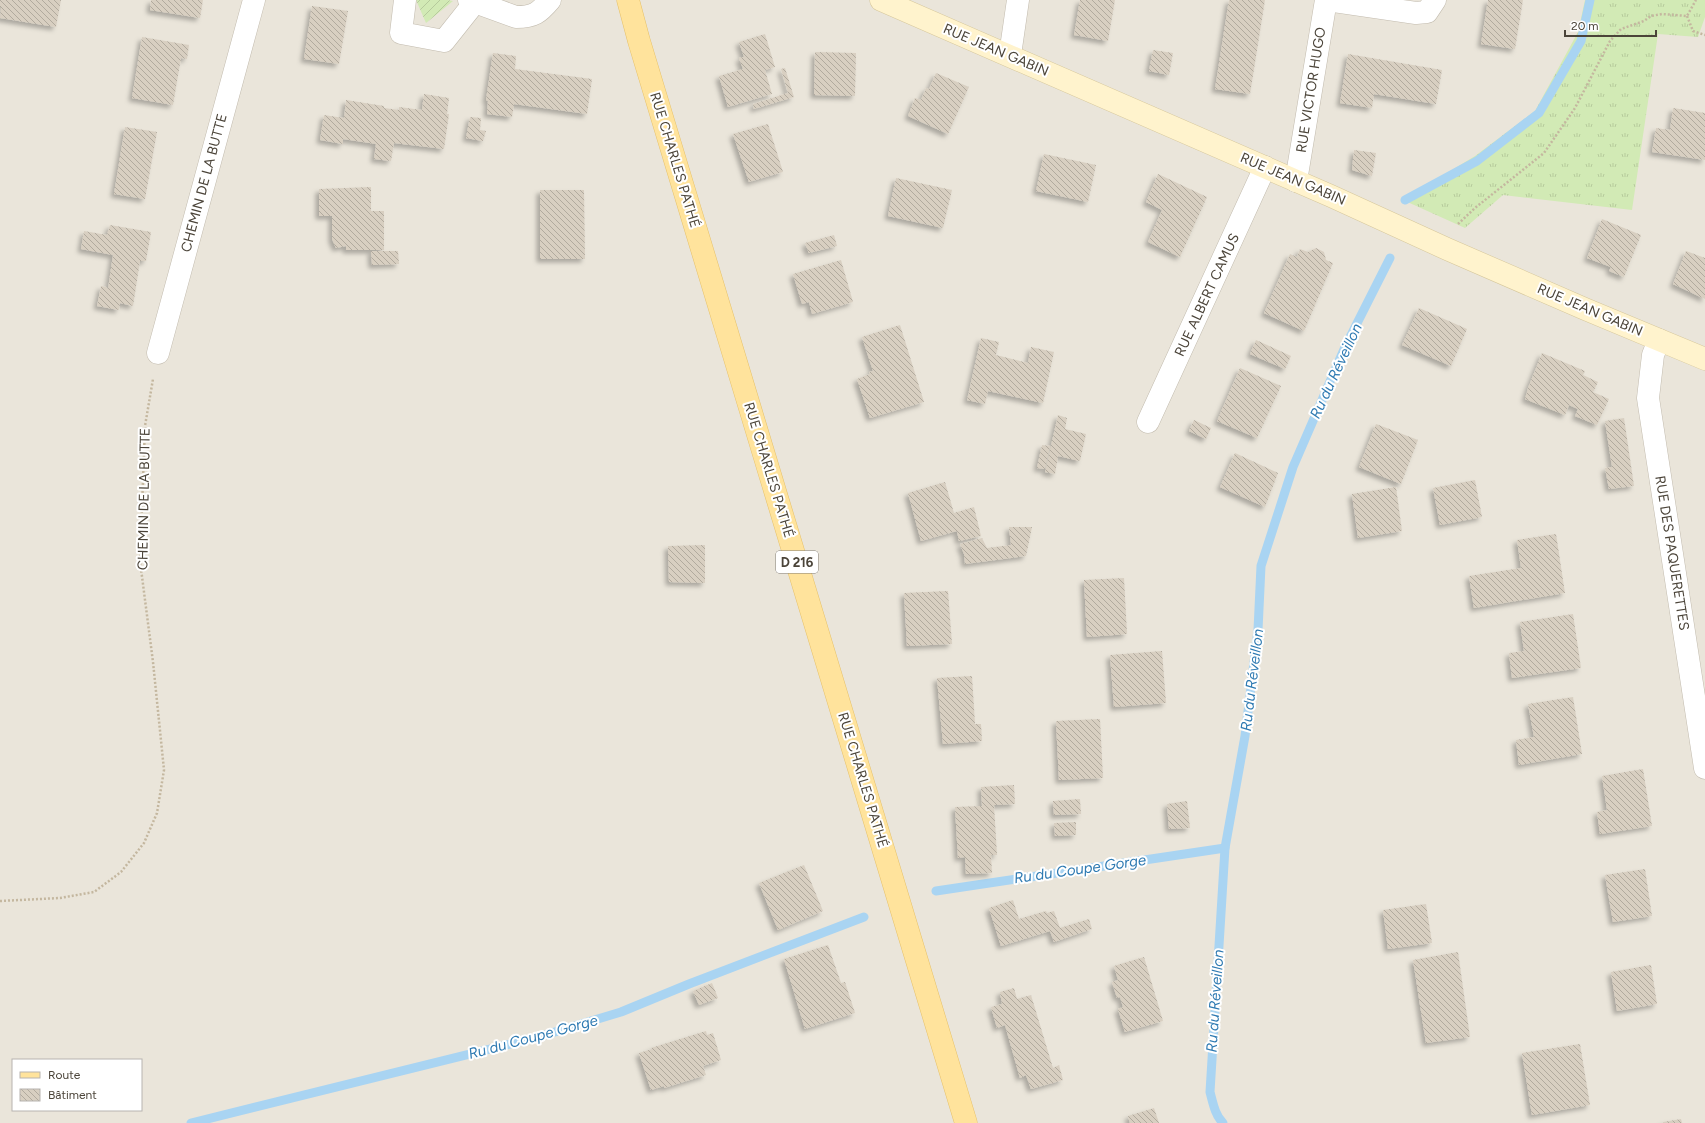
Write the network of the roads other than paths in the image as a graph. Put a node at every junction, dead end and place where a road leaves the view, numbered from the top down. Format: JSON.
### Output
{"nodes":[{"id":1,"x":254,"y":0,"type":"edge"},
{"id":2,"x":405,"y":0,"type":"edge"},
{"id":3,"x":550,"y":0,"type":"edge"},
{"id":4,"x":628,"y":0,"type":"edge"},
{"id":5,"x":881,"y":0,"type":"edge"},
{"id":6,"x":1018,"y":0,"type":"edge"},
{"id":7,"x":1327,"y":0,"type":"edge"},
{"id":8,"x":1435,"y":0,"type":"edge"},
{"id":9,"x":472,"y":1,"type":"edge"},
{"id":10,"x":1010,"y":55,"type":"junction"},
{"id":11,"x":1265,"y":167,"type":"junction"},
{"id":12,"x":1296,"y":181,"type":"junction"},
{"id":13,"x":1659,"y":340,"type":"junction"},
{"id":14,"x":158,"y":353,"type":"road end"},
{"id":15,"x":1705,"y":359,"type":"edge"},
{"id":16,"x":1148,"y":422,"type":"dead end"},
{"id":17,"x":1705,"y":768,"type":"edge"},
{"id":18,"x":966,"y":1123,"type":"edge"}],
"edges":[{"from":1,"to":14,"type":"street","name":"CHEMIN DE LA BUTTE"},
{"from":2,"to":9,"type":"street"},
{"from":3,"to":9,"type":"street"},
{"from":4,"to":18,"type":"main road","name":"RUE CHARLES PATHÉ","number":"D 216"},
{"from":5,"to":10,"type":"street","name":"RUE JEAN GABIN"},
{"from":6,"to":10,"type":"street"},
{"from":7,"to":8,"type":"street","name":"RUE VICTOR HUGO"},
{"from":7,"to":12,"type":"street","name":"RUE VICTOR HUGO"},
{"from":10,"to":11,"type":"street","name":"RUE JEAN GABIN"},
{"from":11,"to":12,"type":"street","name":"RUE JEAN GABIN"},
{"from":11,"to":16,"type":"street","name":"RUE ALBERT CAMUS"},
{"from":12,"to":13,"type":"street","name":"RUE JEAN GABIN"},
{"from":13,"to":15,"type":"street","name":"RUE JEAN GABIN"},
{"from":13,"to":17,"type":"street","name":"RUE DES PAQUERETTES"}]}
